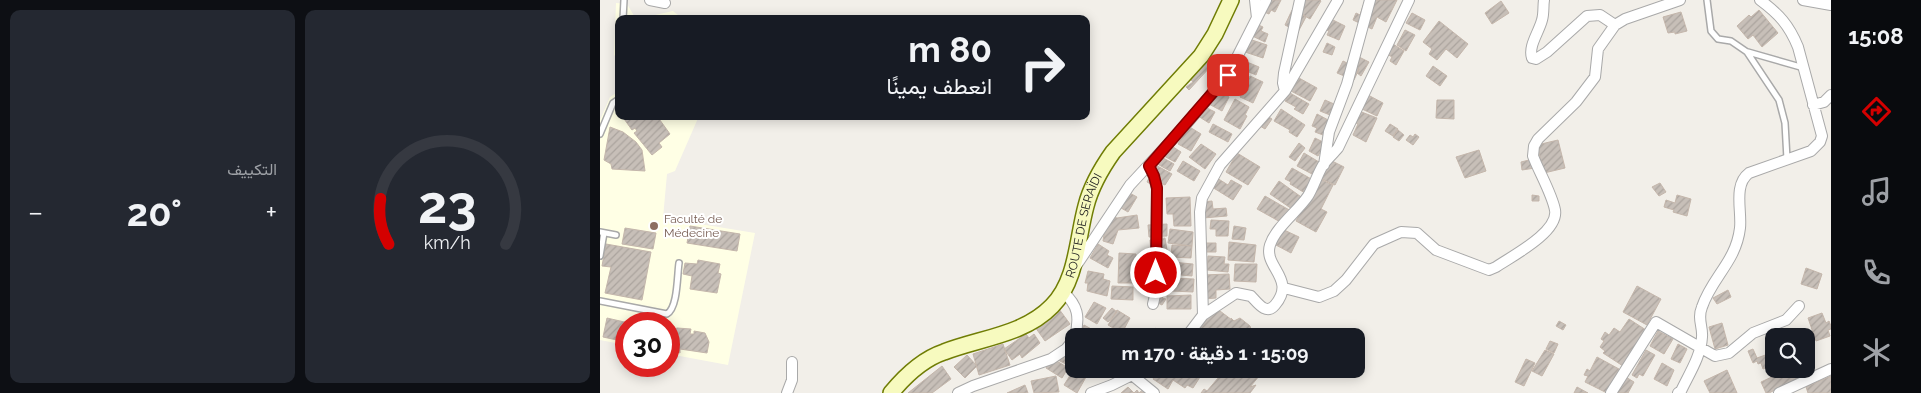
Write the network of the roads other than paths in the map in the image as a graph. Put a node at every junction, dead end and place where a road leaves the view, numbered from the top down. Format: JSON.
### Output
{"nodes":[{"id":1,"x":624,"y":0,"type":"edge"},
{"id":2,"x":650,"y":0,"type":"edge"},
{"id":3,"x":1230,"y":0,"type":"edge"},
{"id":4,"x":1255,"y":0,"type":"edge"},
{"id":5,"x":1266,"y":0,"type":"edge"},
{"id":6,"x":1300,"y":0,"type":"edge"},
{"id":7,"x":1338,"y":0,"type":"edge"},
{"id":8,"x":1370,"y":0,"type":"edge"},
{"id":9,"x":1410,"y":0,"type":"edge"},
{"id":10,"x":1544,"y":0,"type":"edge"},
{"id":11,"x":1656,"y":0,"type":"edge"},
{"id":12,"x":1680,"y":0,"type":"edge"},
{"id":13,"x":1707,"y":0,"type":"edge"},
{"id":14,"x":1760,"y":0,"type":"edge"},
{"id":15,"x":1803,"y":0,"type":"edge"},
{"id":16,"x":664,"y":4,"type":"dead end"},
{"id":17,"x":1831,"y":5,"type":"edge"},
{"id":18,"x":1647,"y":11,"type":"junction"},
{"id":19,"x":623,"y":15,"type":"edge"},
{"id":20,"x":1257,"y":19,"type":"junction"},
{"id":21,"x":1615,"y":25,"type":"junction"},
{"id":22,"x":1747,"y":52,"type":"junction"},
{"id":23,"x":1804,"y":68,"type":"junction"},
{"id":24,"x":1285,"y":91,"type":"junction"},
{"id":25,"x":1831,"y":95,"type":"edge"},
{"id":26,"x":615,"y":102,"type":"edge"},
{"id":27,"x":1813,"y":105,"type":"junction"},
{"id":28,"x":600,"y":134,"type":"edge"},
{"id":29,"x":1787,"y":160,"type":"junction"},
{"id":30,"x":1324,"y":165,"type":"junction"},
{"id":31,"x":1149,"y":166,"type":"junction"},
{"id":32,"x":602,"y":233,"type":"edge"},
{"id":33,"x":616,"y":235,"type":"dead end"},
{"id":34,"x":600,"y":256,"type":"edge"},
{"id":35,"x":679,"y":263,"type":"dead end"},
{"id":36,"x":1071,"y":274,"type":"junction"},
{"id":37,"x":1284,"y":288,"type":"junction"},
{"id":38,"x":1063,"y":292,"type":"junction"},
{"id":39,"x":600,"y":301,"type":"edge"},
{"id":40,"x":1153,"y":304,"type":"dead end"},
{"id":41,"x":1799,"y":306,"type":"dead end"},
{"id":42,"x":1203,"y":315,"type":"junction"},
{"id":43,"x":1077,"y":328,"type":"edge"},
{"id":44,"x":1193,"y":328,"type":"edge"},
{"id":45,"x":1700,"y":348,"type":"junction"},
{"id":46,"x":1065,"y":350,"type":"edge"},
{"id":47,"x":792,"y":362,"type":"dead end"},
{"id":48,"x":1831,"y":369,"type":"edge"},
{"id":49,"x":1126,"y":378,"type":"edge"},
{"id":50,"x":1136,"y":378,"type":"edge"},
{"id":51,"x":1682,"y":392,"type":"edge"},
{"id":52,"x":787,"y":393,"type":"edge"},
{"id":53,"x":890,"y":393,"type":"edge"},
{"id":54,"x":958,"y":393,"type":"edge"},
{"id":55,"x":1091,"y":393,"type":"edge"},
{"id":56,"x":1154,"y":393,"type":"edge"},
{"id":57,"x":1612,"y":393,"type":"edge"},
{"id":58,"x":1779,"y":393,"type":"edge"}],
"edges":[{"from":1,"to":19,"type":"lane"},
{"from":2,"to":16,"type":"street"},
{"from":3,"to":36,"type":"street","name":"ROUTE DE SERAÏDI"},
{"from":4,"to":20,"type":"street"},
{"from":5,"to":20,"type":"street"},
{"from":6,"to":24,"type":"street"},
{"from":7,"to":24,"type":"street"},
{"from":8,"to":30,"type":"street"},
{"from":9,"to":30,"type":"street"},
{"from":10,"to":21,"type":"street"},
{"from":11,"to":18,"type":"street"},
{"from":12,"to":18,"type":"street"},
{"from":13,"to":22,"type":"lane"},
{"from":14,"to":23,"type":"street"},
{"from":15,"to":17,"type":"street"},
{"from":18,"to":21,"type":"street"},
{"from":20,"to":31,"type":"street"},
{"from":21,"to":37,"type":"street"},
{"from":22,"to":23,"type":"lane"},
{"from":22,"to":29,"type":"lane"},
{"from":23,"to":27,"type":"street"},
{"from":24,"to":42,"type":"street"},
{"from":25,"to":27,"type":"street"},
{"from":26,"to":28,"type":"lane"},
{"from":27,"to":29,"type":"street"},
{"from":29,"to":45,"type":"street"},
{"from":30,"to":37,"type":"street"},
{"from":31,"to":36,"type":"street"},
{"from":31,"to":40,"type":"street"},
{"from":32,"to":33,"type":"lane"},
{"from":32,"to":34,"type":"lane"},
{"from":35,"to":39,"type":"lane"},
{"from":36,"to":38,"type":"street","name":"ROUTE DE SERAÏDI"},
{"from":37,"to":42,"type":"street"},
{"from":38,"to":43,"type":"street"},
{"from":38,"to":53,"type":"street","name":"ROUTE DE SERAÏDI"},
{"from":41,"to":45,"type":"street"},
{"from":42,"to":44,"type":"street"},
{"from":45,"to":51,"type":"street"},
{"from":45,"to":57,"type":"street"},
{"from":46,"to":54,"type":"street"},
{"from":47,"to":52,"type":"street"},
{"from":48,"to":58,"type":"street"},
{"from":49,"to":55,"type":"street"},
{"from":50,"to":56,"type":"street"}]}
